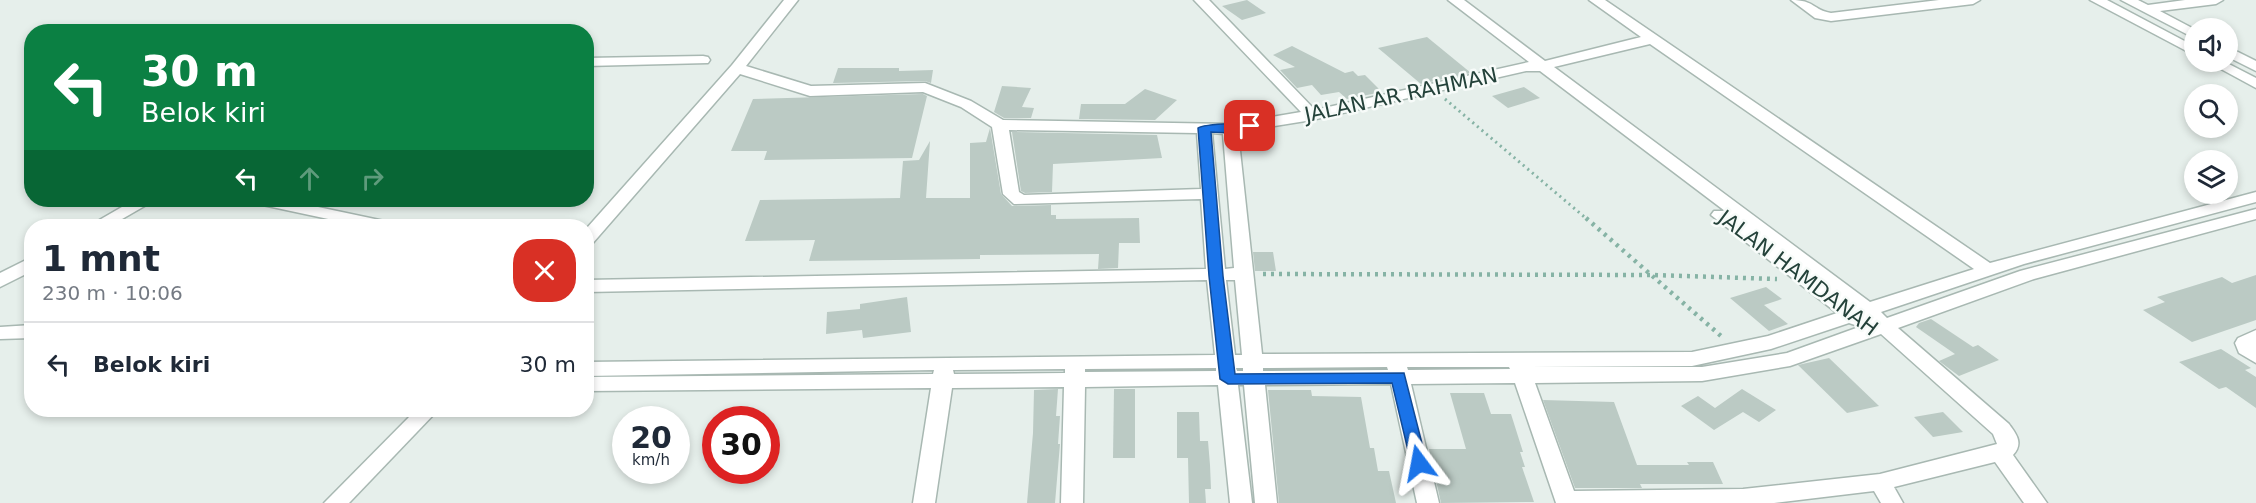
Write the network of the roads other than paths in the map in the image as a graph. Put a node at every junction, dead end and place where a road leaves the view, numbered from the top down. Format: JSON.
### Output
{"nodes":[{"id":1,"x":791,"y":0,"type":"edge"},
{"id":2,"x":1201,"y":0,"type":"edge"},
{"id":3,"x":1442,"y":0,"type":"edge"},
{"id":4,"x":1455,"y":0,"type":"edge"},
{"id":5,"x":1596,"y":0,"type":"edge"},
{"id":6,"x":1798,"y":0,"type":"edge"},
{"id":7,"x":1973,"y":0,"type":"edge"},
{"id":8,"x":2097,"y":0,"type":"edge"},
{"id":9,"x":2128,"y":0,"type":"edge"},
{"id":10,"x":2216,"y":0,"type":"edge"},
{"id":11,"x":2146,"y":9,"type":"junction"},
{"id":12,"x":2184,"y":29,"type":"edge"},
{"id":13,"x":1652,"y":39,"type":"junction"},
{"id":14,"x":2184,"y":46,"type":"edge"},
{"id":15,"x":2238,"y":57,"type":"edge"},
{"id":16,"x":703,"y":60,"type":"dead end"},
{"id":17,"x":594,"y":62,"type":"edge"},
{"id":18,"x":1534,"y":66,"type":"junction"},
{"id":19,"x":2256,"y":67,"type":"edge"},
{"id":20,"x":736,"y":68,"type":"junction"},
{"id":21,"x":2234,"y":72,"type":"edge"},
{"id":22,"x":2256,"y":84,"type":"edge"},
{"id":23,"x":1312,"y":115,"type":"junction"},
{"id":24,"x":1000,"y":125,"type":"junction"},
{"id":25,"x":1204,"y":128,"type":"junction"},
{"id":26,"x":1230,"y":129,"type":"junction"},
{"id":27,"x":1209,"y":194,"type":"junction"},
{"id":28,"x":2256,"y":196,"type":"edge"},
{"id":29,"x":133,"y":207,"type":"edge"},
{"id":30,"x":296,"y":207,"type":"edge"},
{"id":31,"x":2256,"y":214,"type":"edge"},
{"id":32,"x":111,"y":219,"type":"edge"},
{"id":33,"x":351,"y":219,"type":"edge"},
{"id":34,"x":1239,"y":224,"type":"junction"},
{"id":35,"x":1212,"y":227,"type":"junction"},
{"id":36,"x":594,"y":231,"type":"edge"},
{"id":37,"x":24,"y":268,"type":"edge"},
{"id":38,"x":1988,"y":270,"type":"junction"},
{"id":39,"x":1244,"y":274,"type":"junction"},
{"id":40,"x":1216,"y":276,"type":"junction"},
{"id":41,"x":0,"y":281,"type":"edge"},
{"id":42,"x":594,"y":286,"type":"edge"},
{"id":43,"x":1860,"y":313,"type":"junction"},
{"id":44,"x":1879,"y":328,"type":"junction"},
{"id":45,"x":24,"y":332,"type":"edge"},
{"id":46,"x":0,"y":333,"type":"edge"},
{"id":47,"x":2256,"y":337,"type":"edge"},
{"id":48,"x":2256,"y":356,"type":"edge"},
{"id":49,"x":594,"y":369,"type":"edge"},
{"id":50,"x":1397,"y":369,"type":"junction"},
{"id":51,"x":1520,"y":369,"type":"junction"},
{"id":52,"x":1227,"y":370,"type":"junction"},
{"id":53,"x":1075,"y":371,"type":"junction"},
{"id":54,"x":1253,"y":371,"type":"junction"},
{"id":55,"x":944,"y":372,"type":"junction"},
{"id":56,"x":594,"y":384,"type":"edge"},
{"id":57,"x":421,"y":417,"type":"edge"},
{"id":58,"x":2000,"y":453,"type":"junction"},
{"id":59,"x":1880,"y":482,"type":"junction"},
{"id":60,"x":1567,"y":501,"type":"edge"},
{"id":61,"x":1744,"y":501,"type":"edge"},
{"id":62,"x":335,"y":503,"type":"edge"},
{"id":63,"x":924,"y":503,"type":"edge"},
{"id":64,"x":1072,"y":503,"type":"edge"},
{"id":65,"x":1241,"y":503,"type":"edge"},
{"id":66,"x":1266,"y":503,"type":"edge"},
{"id":67,"x":1428,"y":503,"type":"edge"},
{"id":68,"x":1892,"y":503,"type":"edge"},
{"id":69,"x":2036,"y":503,"type":"edge"}],
"edges":[{"from":1,"to":20,"type":"street"},
{"from":2,"to":23,"type":"street"},
{"from":3,"to":18,"type":"street","name":"JALAN HAMDANAH"},
{"from":4,"to":18,"type":"street","name":"JALAN HAMDANAH"},
{"from":5,"to":13,"type":"street"},
{"from":6,"to":7,"type":"street"},
{"from":8,"to":14,"type":"street"},
{"from":9,"to":11,"type":"street"},
{"from":10,"to":11,"type":"street"},
{"from":11,"to":12,"type":"street"},
{"from":13,"to":18,"type":"street","name":"JALAN AR RAHMAN"},
{"from":13,"to":38,"type":"street"},
{"from":15,"to":19,"type":"street"},
{"from":16,"to":17,"type":"street"},
{"from":18,"to":23,"type":"street","name":"JALAN AR RAHMAN"},
{"from":18,"to":43,"type":"street","name":"JALAN HAMDANAH"},
{"from":18,"to":43,"type":"street","name":"JALAN HAMDANAH"},
{"from":20,"to":24,"type":"street"},
{"from":20,"to":36,"type":"street"},
{"from":21,"to":22,"type":"street"},
{"from":23,"to":26,"type":"street","name":"JALAN AR RAHMAN"},
{"from":24,"to":25,"type":"street","name":"JALAN AR RAHMAN"},
{"from":24,"to":27,"type":"street"},
{"from":25,"to":26,"type":"street","name":"JALAN AR RAHMAN"},
{"from":25,"to":27,"type":"street"},
{"from":26,"to":34,"type":"street"},
{"from":27,"to":35,"type":"street"},
{"from":28,"to":38,"type":"street"},
{"from":29,"to":32,"type":"street"},
{"from":30,"to":33,"type":"street"},
{"from":31,"to":44,"type":"street"},
{"from":34,"to":35,"type":"street"},
{"from":34,"to":39,"type":"street"},
{"from":35,"to":40,"type":"street"},
{"from":37,"to":41,"type":"street"},
{"from":38,"to":43,"type":"street"},
{"from":39,"to":40,"type":"street"},
{"from":39,"to":54,"type":"street"},
{"from":40,"to":42,"type":"street"},
{"from":40,"to":52,"type":"street"},
{"from":43,"to":44,"type":"street","name":"JALAN HAMDANAH"},
{"from":43,"to":51,"type":"street"},
{"from":44,"to":51,"type":"street"},
{"from":44,"to":58,"type":"street","name":"JALAN HAMDANAH"},
{"from":45,"to":46,"type":"street"},
{"from":47,"to":48,"type":"street"},
{"from":49,"to":55,"type":"street"},
{"from":50,"to":51,"type":"street"},
{"from":50,"to":54,"type":"street"},
{"from":50,"to":67,"type":"street"},
{"from":51,"to":60,"type":"street"},
{"from":52,"to":53,"type":"street"},
{"from":52,"to":54,"type":"street"},
{"from":52,"to":65,"type":"street"},
{"from":53,"to":55,"type":"street"},
{"from":53,"to":64,"type":"street"},
{"from":54,"to":66,"type":"street"},
{"from":55,"to":56,"type":"street"},
{"from":55,"to":63,"type":"street"},
{"from":57,"to":62,"type":"street"},
{"from":58,"to":59,"type":"street"},
{"from":58,"to":69,"type":"street"},
{"from":59,"to":61,"type":"street"},
{"from":59,"to":68,"type":"street"},
{"from":60,"to":61,"type":"street"}]}
